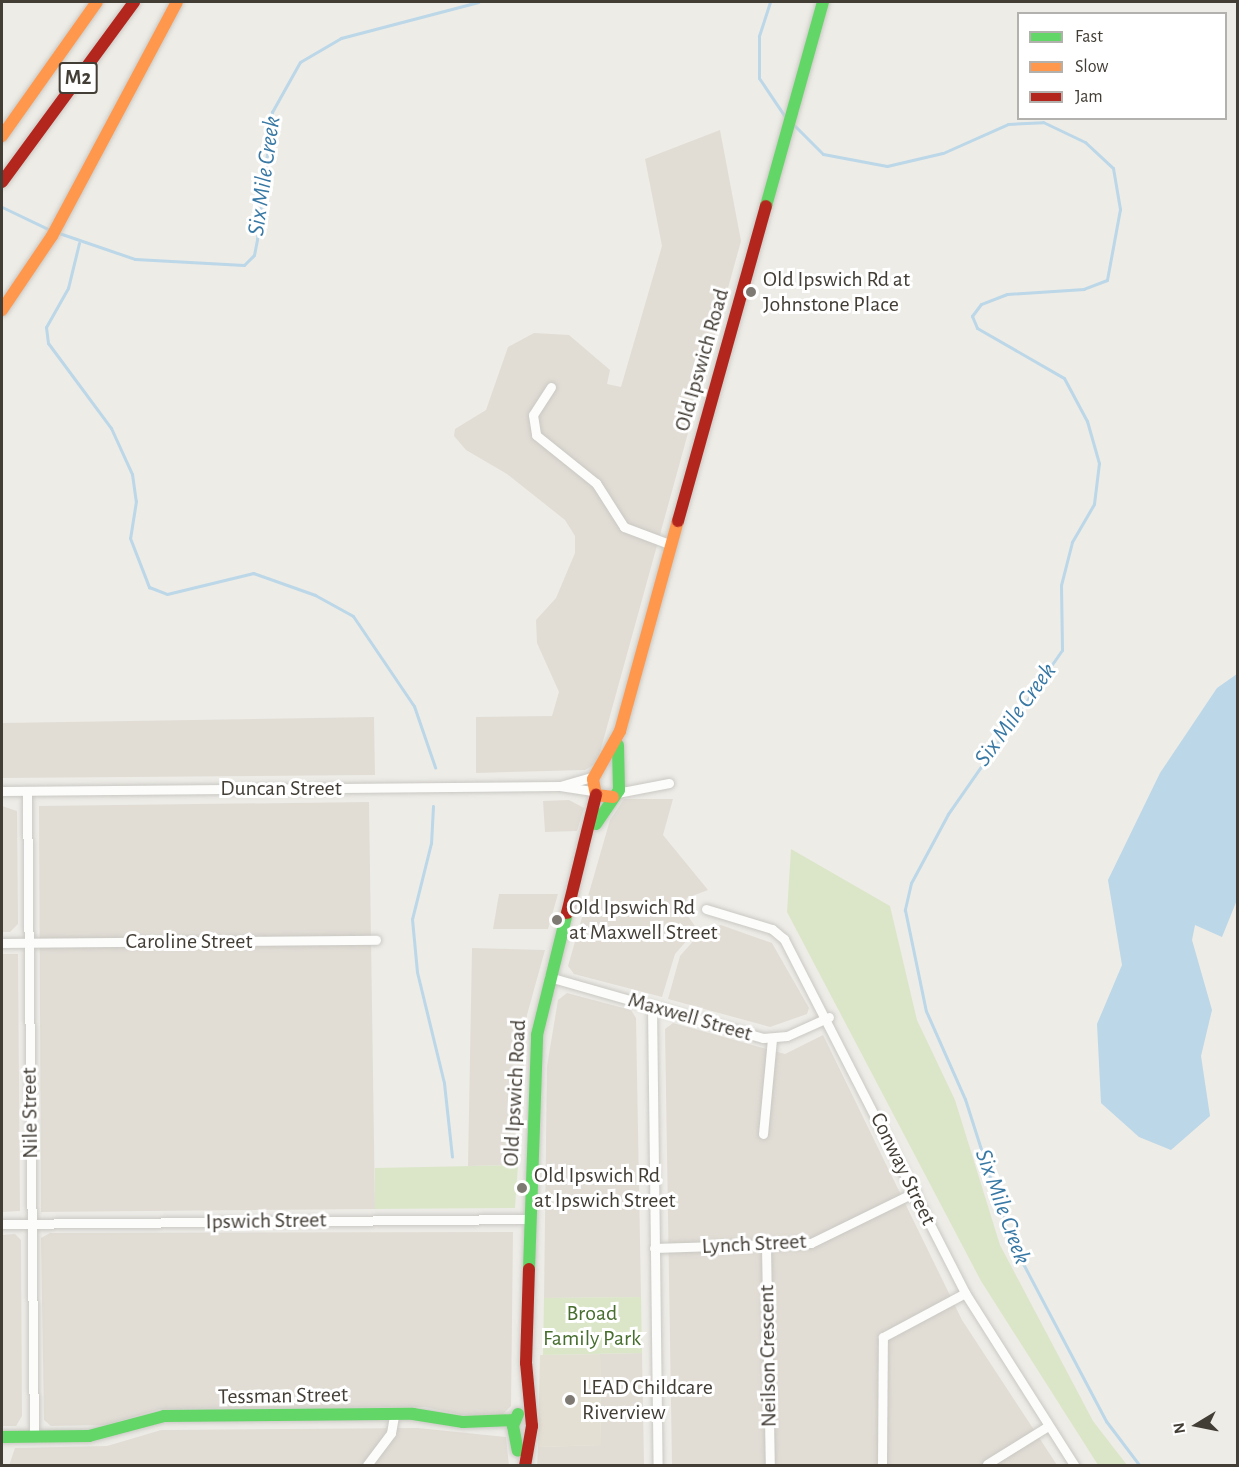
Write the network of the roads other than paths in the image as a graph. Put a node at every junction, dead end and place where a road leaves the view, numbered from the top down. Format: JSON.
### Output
{"nodes":[{"id":1,"x":97,"y":2,"type":"edge"},
{"id":2,"x":134,"y":2,"type":"edge"},
{"id":3,"x":177,"y":2,"type":"edge"},
{"id":4,"x":823,"y":2,"type":"edge"},
{"id":5,"x":2,"y":136,"type":"edge"},
{"id":6,"x":2,"y":182,"type":"edge"},
{"id":7,"x":2,"y":310,"type":"edge"},
{"id":8,"x":551,"y":387,"type":"dead end"},
{"id":9,"x":672,"y":545,"type":"junction"},
{"id":10,"x":620,"y":731,"type":"junction"},
{"id":11,"x":598,"y":774,"type":"junction"},
{"id":12,"x":669,"y":783,"type":"dead end"},
{"id":13,"x":560,"y":786,"type":"junction"},
{"id":14,"x":617,"y":787,"type":"junction"},
{"id":15,"x":2,"y":791,"type":"edge"},
{"id":16,"x":27,"y":791,"type":"junction"},
{"id":17,"x":595,"y":793,"type":"junction"},
{"id":18,"x":590,"y":833,"type":"junction"},
{"id":19,"x":706,"y":909,"type":"dead end"},
{"id":20,"x":376,"y":940,"type":"dead end"},
{"id":21,"x":2,"y":943,"type":"edge"},
{"id":22,"x":28,"y":943,"type":"junction"},
{"id":23,"x":549,"y":977,"type":"junction"},
{"id":24,"x":652,"y":1006,"type":"junction"},
{"id":25,"x":829,"y":1017,"type":"junction"},
{"id":26,"x":772,"y":1039,"type":"junction"},
{"id":27,"x":763,"y":1134,"type":"dead end"},
{"id":28,"x":915,"y":1192,"type":"junction"},
{"id":29,"x":530,"y":1220,"type":"junction"},
{"id":30,"x":32,"y":1223,"type":"junction"},
{"id":31,"x":2,"y":1224,"type":"edge"},
{"id":32,"x":766,"y":1246,"type":"junction"},
{"id":33,"x":654,"y":1248,"type":"junction"},
{"id":34,"x":965,"y":1293,"type":"junction"},
{"id":35,"x":394,"y":1416,"type":"junction"},
{"id":36,"x":520,"y":1425,"type":"junction"},
{"id":37,"x":1048,"y":1426,"type":"junction"},
{"id":38,"x":34,"y":1436,"type":"junction"},
{"id":39,"x":2,"y":1437,"type":"edge"},
{"id":40,"x":987,"y":1464,"type":"edge"},
{"id":41,"x":367,"y":1465,"type":"edge"},
{"id":42,"x":520,"y":1466,"type":"edge"},
{"id":43,"x":525,"y":1466,"type":"edge"},
{"id":44,"x":658,"y":1466,"type":"edge"},
{"id":45,"x":770,"y":1466,"type":"edge"},
{"id":46,"x":882,"y":1466,"type":"edge"},
{"id":47,"x":1075,"y":1466,"type":"edge"}],
"edges":[{"from":1,"to":5,"type":"main road","number":"M2"},
{"from":2,"to":6,"type":"main road","number":"M2"},
{"from":3,"to":7,"type":"main road"},
{"from":4,"to":9,"type":"main road","name":"Old Ipswich Road"},
{"from":8,"to":9,"type":"street"},
{"from":9,"to":10,"type":"main road","name":"Old Ipswich Road"},
{"from":10,"to":11,"type":"main road","name":"Old Ipswich Road"},
{"from":10,"to":14,"type":"main road","name":"Old Ipswich Road"},
{"from":11,"to":13,"type":"street","name":"Duncan Street"},
{"from":11,"to":14,"type":"main road"},
{"from":11,"to":17,"type":"main road","name":"Old Ipswich Road"},
{"from":12,"to":14,"type":"street"},
{"from":13,"to":16,"type":"street","name":"Duncan Street"},
{"from":13,"to":17,"type":"street","name":"Duncan Street"},
{"from":14,"to":17,"type":"main road"},
{"from":14,"to":18,"type":"main road","name":"Old Ipswich Road"},
{"from":15,"to":16,"type":"street","name":"Duncan Street"},
{"from":16,"to":22,"type":"street","name":"Nile Street"},
{"from":17,"to":18,"type":"main road","name":"Old Ipswich Road"},
{"from":18,"to":23,"type":"main road","name":"Old Ipswich Road"},
{"from":19,"to":25,"type":"street","name":"Conway Street"},
{"from":20,"to":22,"type":"street","name":"Caroline Street"},
{"from":21,"to":22,"type":"street","name":"Caroline Street"},
{"from":22,"to":30,"type":"street","name":"Nile Street"},
{"from":23,"to":24,"type":"street","name":"Maxwell Street"},
{"from":23,"to":29,"type":"main road","name":"Old Ipswich Road"},
{"from":24,"to":26,"type":"street","name":"Maxwell Street"},
{"from":24,"to":33,"type":"street"},
{"from":25,"to":26,"type":"street","name":"Maxwell Street"},
{"from":25,"to":28,"type":"street","name":"Conway Street"},
{"from":26,"to":27,"type":"street"},
{"from":28,"to":32,"type":"street","name":"Lynch Street"},
{"from":28,"to":34,"type":"street","name":"Conway Street"},
{"from":29,"to":30,"type":"street","name":"Ipswich Street"},
{"from":29,"to":36,"type":"main road","name":"Old Ipswich Road"},
{"from":30,"to":31,"type":"street","name":"Ipswich Street"},
{"from":30,"to":38,"type":"street","name":"Nile Street"},
{"from":32,"to":33,"type":"street","name":"Lynch Street"},
{"from":32,"to":45,"type":"street","name":"Neilson Crescent"},
{"from":33,"to":44,"type":"street"},
{"from":34,"to":37,"type":"street","name":"Conway Street"},
{"from":34,"to":46,"type":"street"},
{"from":35,"to":36,"type":"main road","name":"Tessman Street"},
{"from":35,"to":38,"type":"main road","name":"Tessman Street"},
{"from":35,"to":41,"type":"street"},
{"from":36,"to":42,"type":"main road","name":"Old Ipswich Road"},
{"from":36,"to":43,"type":"main road","name":"Old Ipswich Road"},
{"from":37,"to":40,"type":"street"},
{"from":37,"to":47,"type":"street","name":"Conway Street"},
{"from":38,"to":39,"type":"main road","name":"Tessman Street"}]}
